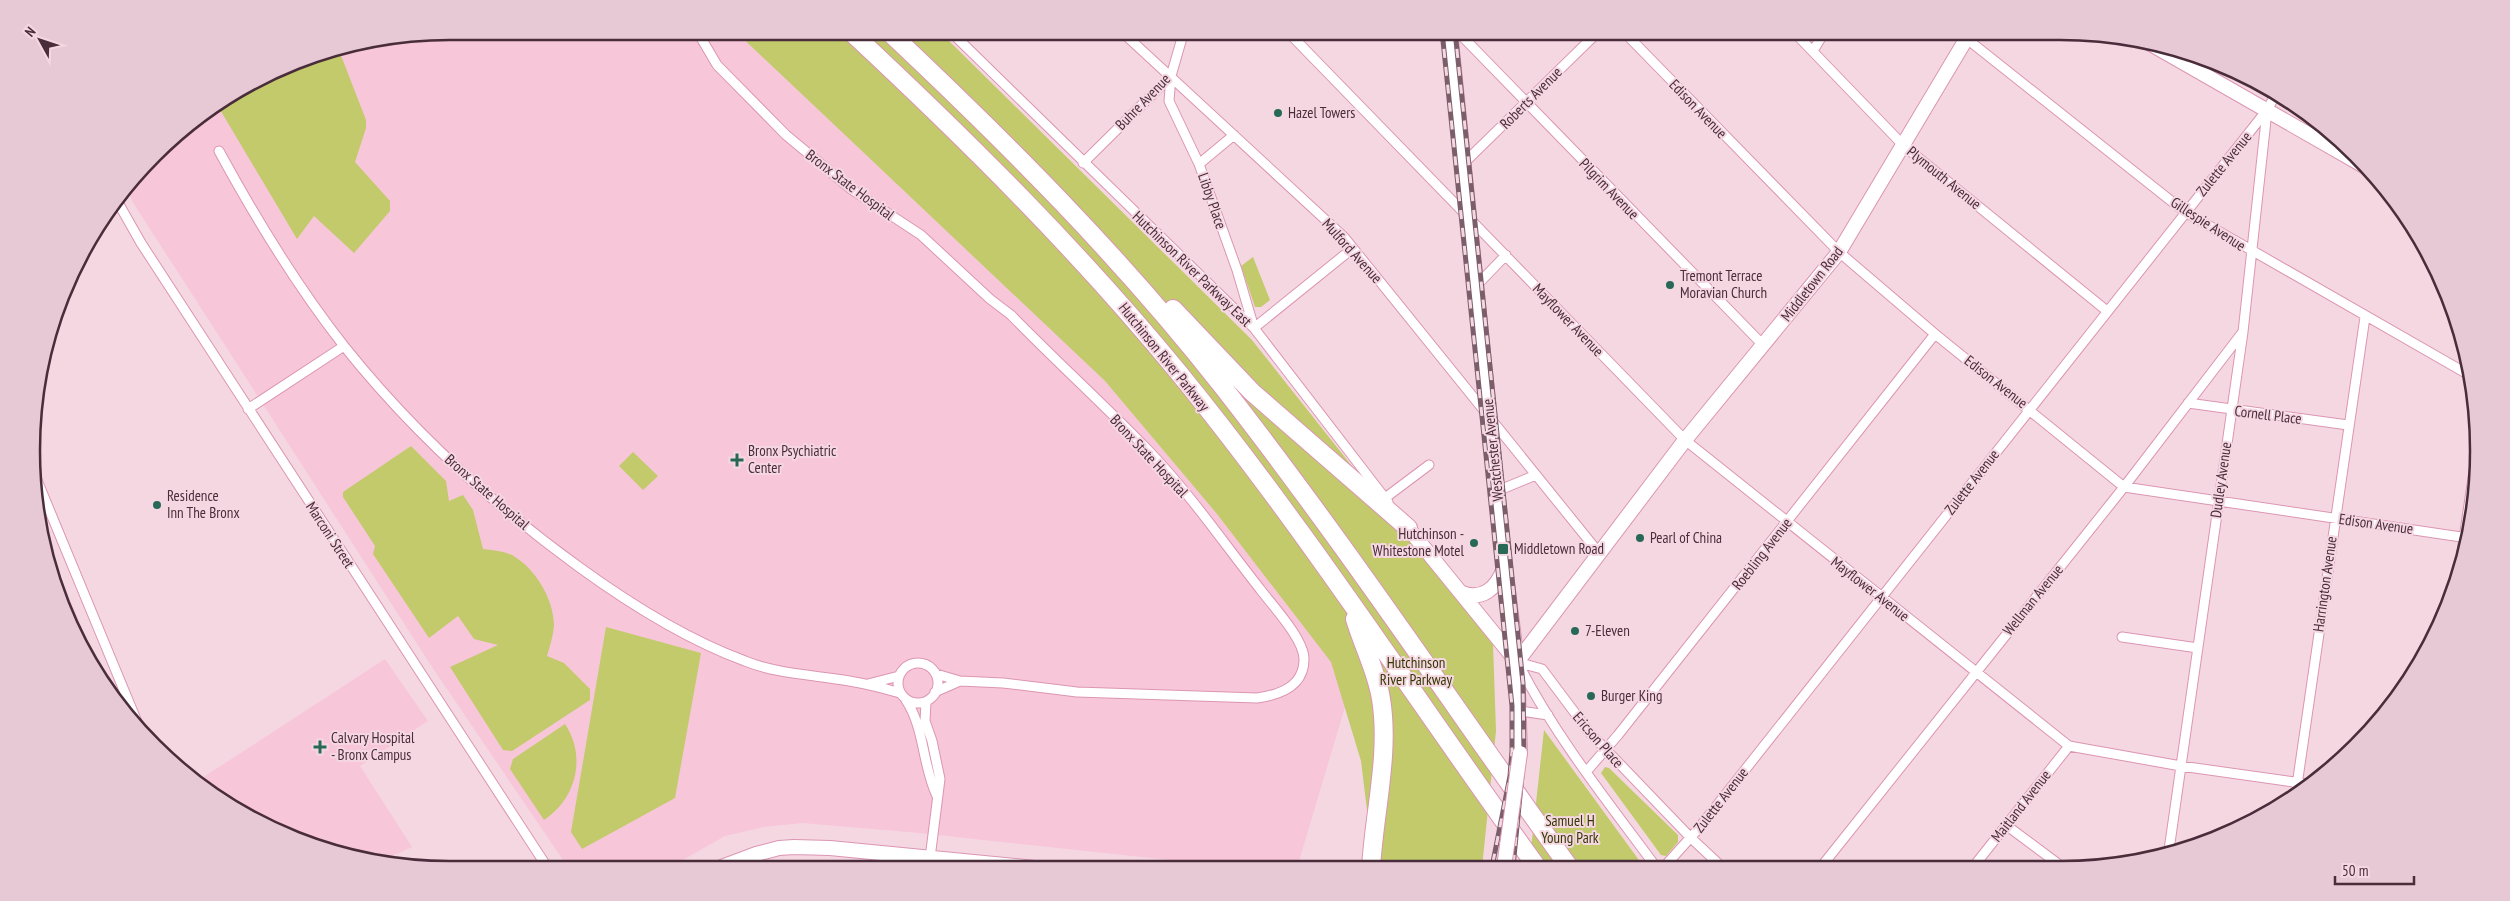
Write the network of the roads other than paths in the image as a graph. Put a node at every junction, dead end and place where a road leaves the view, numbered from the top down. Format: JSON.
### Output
{"nodes":[{"id":1,"x":702,"y":40,"type":"edge"},
{"id":2,"x":859,"y":40,"type":"edge"},
{"id":3,"x":897,"y":40,"type":"edge"},
{"id":4,"x":959,"y":40,"type":"edge"},
{"id":5,"x":1130,"y":40,"type":"edge"},
{"id":6,"x":1181,"y":40,"type":"edge"},
{"id":7,"x":1296,"y":40,"type":"edge"},
{"id":8,"x":1451,"y":40,"type":"edge"},
{"id":9,"x":1466,"y":40,"type":"edge"},
{"id":10,"x":1589,"y":40,"type":"edge"},
{"id":11,"x":1632,"y":40,"type":"edge"},
{"id":12,"x":1802,"y":40,"type":"edge"},
{"id":13,"x":1820,"y":40,"type":"edge"},
{"id":14,"x":1966,"y":40,"type":"edge"},
{"id":15,"x":1975,"y":40,"type":"edge"},
{"id":16,"x":1813,"y":51,"type":"junction"},
{"id":17,"x":2177,"y":57,"type":"edge"},
{"id":18,"x":1171,"y":76,"type":"junction"},
{"id":19,"x":2273,"y":100,"type":"edge"},
{"id":20,"x":1525,"y":103,"type":"junction"},
{"id":21,"x":2267,"y":110,"type":"junction"},
{"id":22,"x":1234,"y":135,"type":"junction"},
{"id":23,"x":1904,"y":146,"type":"junction"},
{"id":24,"x":219,"y":151,"type":"dead end"},
{"id":25,"x":2345,"y":155,"type":"edge"},
{"id":26,"x":1083,"y":163,"type":"junction"},
{"id":27,"x":1199,"y":164,"type":"junction"},
{"id":28,"x":1463,"y":164,"type":"junction"},
{"id":29,"x":121,"y":207,"type":"edge"},
{"id":30,"x":2186,"y":212,"type":"junction"},
{"id":31,"x":1470,"y":220,"type":"junction"},
{"id":32,"x":1090,"y":231,"type":"junction"},
{"id":33,"x":1353,"y":248,"type":"junction"},
{"id":34,"x":1839,"y":252,"type":"junction"},
{"id":35,"x":2253,"y":253,"type":"junction"},
{"id":36,"x":1506,"y":255,"type":"junction"},
{"id":37,"x":1477,"y":285,"type":"junction"},
{"id":38,"x":2107,"y":311,"type":"junction"},
{"id":39,"x":2365,"y":317,"type":"junction"},
{"id":40,"x":1254,"y":328,"type":"junction"},
{"id":41,"x":2243,"y":332,"type":"junction"},
{"id":42,"x":1935,"y":334,"type":"junction"},
{"id":43,"x":1763,"y":345,"type":"junction"},
{"id":44,"x":344,"y":346,"type":"junction"},
{"id":45,"x":2462,"y":371,"type":"edge"},
{"id":46,"x":2188,"y":403,"type":"junction"},
{"id":47,"x":248,"y":408,"type":"junction"},
{"id":48,"x":2030,"y":409,"type":"junction"},
{"id":49,"x":2231,"y":410,"type":"junction"},
{"id":50,"x":1490,"y":420,"type":"junction"},
{"id":51,"x":2348,"y":425,"type":"junction"},
{"id":52,"x":1686,"y":440,"type":"junction"},
{"id":53,"x":1429,"y":465,"type":"dead end"},
{"id":54,"x":1536,"y":475,"type":"junction"},
{"id":55,"x":2124,"y":487,"type":"junction"},
{"id":56,"x":1497,"y":492,"type":"junction"},
{"id":57,"x":43,"y":494,"type":"edge"},
{"id":58,"x":1385,"y":498,"type":"junction"},
{"id":59,"x":2218,"y":502,"type":"junction"},
{"id":60,"x":2335,"y":519,"type":"junction"},
{"id":61,"x":1787,"y":523,"type":"junction"},
{"id":62,"x":1408,"y":528,"type":"junction"},
{"id":63,"x":2461,"y":536,"type":"edge"},
{"id":64,"x":1599,"y":553,"type":"junction"},
{"id":65,"x":1505,"y":567,"type":"junction"},
{"id":66,"x":1460,"y":592,"type":"junction"},
{"id":67,"x":1881,"y":598,"type":"junction"},
{"id":68,"x":1350,"y":604,"type":"junction"},
{"id":69,"x":2122,"y":637,"type":"dead end"},
{"id":70,"x":2198,"y":648,"type":"junction"},
{"id":71,"x":1522,"y":664,"type":"junction"},
{"id":72,"x":1976,"y":671,"type":"junction"},
{"id":73,"x":936,"y":674,"type":"junction"},
{"id":74,"x":899,"y":676,"type":"junction"},
{"id":75,"x":960,"y":681,"type":"junction"},
{"id":76,"x":868,"y":684,"type":"junction"},
{"id":77,"x":936,"y":692,"type":"junction"},
{"id":78,"x":903,"y":696,"type":"junction"},
{"id":79,"x":926,"y":702,"type":"junction"},
{"id":80,"x":131,"y":708,"type":"edge"},
{"id":81,"x":1520,"y":711,"type":"junction"},
{"id":82,"x":1548,"y":715,"type":"junction"},
{"id":83,"x":2069,"y":746,"type":"junction"},
{"id":84,"x":1606,"y":751,"type":"junction"},
{"id":85,"x":2181,"y":766,"type":"junction"},
{"id":86,"x":1586,"y":772,"type":"junction"},
{"id":87,"x":2297,"y":785,"type":"edge"},
{"id":88,"x":2294,"y":787,"type":"edge"},
{"id":89,"x":937,"y":796,"type":"junction"},
{"id":90,"x":2006,"y":825,"type":"junction"},
{"id":91,"x":1691,"y":838,"type":"junction"},
{"id":92,"x":2170,"y":846,"type":"edge"},
{"id":93,"x":930,"y":858,"type":"junction"},
{"id":94,"x":543,"y":861,"type":"edge"},
{"id":95,"x":737,"y":861,"type":"edge"},
{"id":96,"x":962,"y":861,"type":"edge"},
{"id":97,"x":1368,"y":861,"type":"edge"},
{"id":98,"x":1505,"y":861,"type":"edge"},
{"id":99,"x":1533,"y":861,"type":"edge"},
{"id":100,"x":1565,"y":861,"type":"edge"},
{"id":101,"x":1652,"y":861,"type":"edge"},
{"id":102,"x":1670,"y":861,"type":"edge"},
{"id":103,"x":1716,"y":861,"type":"edge"},
{"id":104,"x":1826,"y":861,"type":"edge"},
{"id":105,"x":1978,"y":861,"type":"edge"},
{"id":106,"x":2054,"y":861,"type":"edge"}],
"edges":[{"from":1,"to":75,"type":"street","name":"Bronx State Hospital"},
{"from":2,"to":68,"type":"highway","name":"Hutchinson River Parkway"},
{"from":3,"to":32,"type":"highway","name":"Hutchinson River Parkway"},
{"from":4,"to":26,"type":"street","name":"Hutchinson River Parkway East"},
{"from":5,"to":18,"type":"street","name":"Mulford Avenue"},
{"from":6,"to":18,"type":"street","name":"Buhre Avenue"},
{"from":7,"to":31,"type":"street","name":"Mayflower Avenue"},
{"from":8,"to":28,"type":"main road","name":"Westchester Avenue"},
{"from":9,"to":20,"type":"street","name":"Pilgrim Avenue"},
{"from":10,"to":20,"type":"street","name":"Roberts Avenue"},
{"from":11,"to":34,"type":"street","name":"Edison Avenue"},
{"from":12,"to":16,"type":"street","name":"Plymouth Avenue"},
{"from":13,"to":16,"type":"street"},
{"from":14,"to":23,"type":"main road","name":"Middletown Road"},
{"from":15,"to":30,"type":"street","name":"Gillespie Avenue"},
{"from":16,"to":23,"type":"street","name":"Plymouth Avenue"},
{"from":17,"to":21,"type":"main road"},
{"from":18,"to":22,"type":"street","name":"Mulford Avenue"},
{"from":18,"to":26,"type":"street","name":"Buhre Avenue"},
{"from":18,"to":27,"type":"street","name":"Libby Place"},
{"from":19,"to":21,"type":"street","name":"Zulette Avenue"},
{"from":20,"to":28,"type":"street","name":"Roberts Avenue"},
{"from":20,"to":43,"type":"street","name":"Pilgrim Avenue"},
{"from":21,"to":25,"type":"main road"},
{"from":21,"to":30,"type":"street","name":"Zulette Avenue"},
{"from":21,"to":35,"type":"street","name":"Dudley Avenue"},
{"from":22,"to":27,"type":"street"},
{"from":22,"to":33,"type":"street","name":"Mulford Avenue"},
{"from":23,"to":34,"type":"main road","name":"Middletown Road"},
{"from":23,"to":38,"type":"street","name":"Plymouth Avenue"},
{"from":24,"to":44,"type":"street","name":"Bronx State Hospital"},
{"from":26,"to":40,"type":"street","name":"Hutchinson River Parkway East"},
{"from":27,"to":40,"type":"street","name":"Libby Place"},
{"from":28,"to":31,"type":"main road","name":"Westchester Avenue"},
{"from":29,"to":47,"type":"street","name":"Marconi Street"},
{"from":30,"to":35,"type":"street","name":"Gillespie Avenue"},
{"from":30,"to":38,"type":"street","name":"Zulette Avenue"},
{"from":31,"to":36,"type":"street","name":"Mayflower Avenue"},
{"from":31,"to":37,"type":"main road","name":"Westchester Avenue"},
{"from":32,"to":62,"type":"highway"},
{"from":32,"to":100,"type":"highway","name":"Hutchinson River Parkway"},
{"from":33,"to":40,"type":"street"},
{"from":33,"to":50,"type":"street","name":"Mulford Avenue"},
{"from":34,"to":42,"type":"street","name":"Edison Avenue"},
{"from":34,"to":43,"type":"main road","name":"Middletown Road"},
{"from":35,"to":39,"type":"street","name":"Gillespie Avenue"},
{"from":35,"to":41,"type":"street","name":"Dudley Avenue"},
{"from":36,"to":37,"type":"street"},
{"from":36,"to":52,"type":"street","name":"Mayflower Avenue"},
{"from":37,"to":50,"type":"main road","name":"Westchester Avenue"},
{"from":38,"to":48,"type":"street","name":"Zulette Avenue"},
{"from":39,"to":45,"type":"street","name":"Gillespie Avenue"},
{"from":39,"to":51,"type":"street","name":"Harrington Avenue"},
{"from":40,"to":58,"type":"street","name":"Hutchinson River Parkway East"},
{"from":41,"to":46,"type":"street","name":"Wellman Avenue"},
{"from":41,"to":49,"type":"street","name":"Dudley Avenue"},
{"from":42,"to":48,"type":"street","name":"Edison Avenue"},
{"from":42,"to":61,"type":"street","name":"Roebling Avenue"},
{"from":43,"to":52,"type":"main road","name":"Middletown Road"},
{"from":44,"to":47,"type":"street"},
{"from":44,"to":76,"type":"street","name":"Bronx State Hospital"},
{"from":46,"to":49,"type":"street","name":"Cornell Place"},
{"from":46,"to":55,"type":"street","name":"Wellman Avenue"},
{"from":47,"to":94,"type":"street","name":"Marconi Street"},
{"from":48,"to":55,"type":"street","name":"Edison Avenue"},
{"from":48,"to":67,"type":"street","name":"Zulette Avenue"},
{"from":49,"to":51,"type":"street","name":"Cornell Place"},
{"from":49,"to":59,"type":"street","name":"Dudley Avenue"},
{"from":50,"to":54,"type":"street","name":"Mulford Avenue"},
{"from":50,"to":56,"type":"main road","name":"Westchester Avenue"},
{"from":51,"to":60,"type":"street","name":"Harrington Avenue"},
{"from":52,"to":61,"type":"street","name":"Mayflower Avenue"},
{"from":52,"to":64,"type":"main road","name":"Middletown Road"},
{"from":53,"to":58,"type":"street"},
{"from":54,"to":56,"type":"street"},
{"from":54,"to":64,"type":"street","name":"Mulford Avenue"},
{"from":55,"to":59,"type":"street","name":"Edison Avenue"},
{"from":55,"to":72,"type":"street","name":"Wellman Avenue"},
{"from":56,"to":65,"type":"main road","name":"Westchester Avenue"},
{"from":57,"to":80,"type":"street"},
{"from":58,"to":62,"type":"street","name":"Hutchinson River Parkway East"},
{"from":59,"to":60,"type":"street","name":"Edison Avenue"},
{"from":59,"to":70,"type":"street","name":"Dudley Avenue"},
{"from":60,"to":63,"type":"street","name":"Edison Avenue"},
{"from":60,"to":87,"type":"street","name":"Harrington Avenue"},
{"from":61,"to":67,"type":"street","name":"Mayflower Avenue"},
{"from":61,"to":84,"type":"street","name":"Roebling Avenue"},
{"from":62,"to":66,"type":"main road"},
{"from":64,"to":71,"type":"main road","name":"Middletown Road"},
{"from":65,"to":66,"type":"main road"},
{"from":65,"to":71,"type":"main road","name":"Westchester Avenue"},
{"from":66,"to":71,"type":"main road"},
{"from":67,"to":72,"type":"street","name":"Mayflower Avenue"},
{"from":67,"to":91,"type":"street","name":"Zulette Avenue"},
{"from":68,"to":97,"type":"highway"},
{"from":68,"to":99,"type":"highway","name":"Hutchinson River Parkway"},
{"from":69,"to":70,"type":"street"},
{"from":70,"to":85,"type":"street","name":"Dudley Avenue"},
{"from":71,"to":81,"type":"main road","name":"Westchester Avenue"},
{"from":71,"to":82,"type":"street","name":"Ericson Place"},
{"from":71,"to":84,"type":"street","name":"Ericson Place"},
{"from":72,"to":83,"type":"street","name":"Mayflower Avenue"},
{"from":72,"to":104,"type":"street","name":"Wellman Avenue"},
{"from":73,"to":74,"type":"street"},
{"from":73,"to":75,"type":"street","name":"Bronx State Hospital"},
{"from":73,"to":77,"type":"street"},
{"from":74,"to":76,"type":"street","name":"Bronx State Hospital"},
{"from":74,"to":78,"type":"street"},
{"from":75,"to":77,"type":"street","name":"Bronx State Hospital"},
{"from":76,"to":78,"type":"street","name":"Bronx State Hospital"},
{"from":77,"to":79,"type":"street"},
{"from":78,"to":79,"type":"street"},
{"from":78,"to":89,"type":"street"},
{"from":79,"to":89,"type":"street"},
{"from":81,"to":82,"type":"street","name":"Ericson Place"},
{"from":81,"to":98,"type":"main road","name":"Westchester Avenue","bridge":true},
{"from":82,"to":86,"type":"street","name":"Ericson Place"},
{"from":83,"to":85,"type":"street","name":"Mayflower Avenue"},
{"from":83,"to":90,"type":"street","name":"Maitland Avenue"},
{"from":84,"to":86,"type":"street","name":"Roebling Avenue"},
{"from":84,"to":91,"type":"street","name":"Ericson Place"},
{"from":85,"to":88,"type":"street","name":"Mayflower Avenue"},
{"from":85,"to":92,"type":"street","name":"Dudley Avenue"},
{"from":86,"to":101,"type":"street"},
{"from":89,"to":93,"type":"street"},
{"from":90,"to":105,"type":"street","name":"Maitland Avenue"},
{"from":90,"to":106,"type":"street"},
{"from":91,"to":102,"type":"street","name":"Zulette Avenue"},
{"from":91,"to":103,"type":"street","name":"Ericson Place"},
{"from":93,"to":95,"type":"main road"},
{"from":93,"to":96,"type":"main road"}]}
